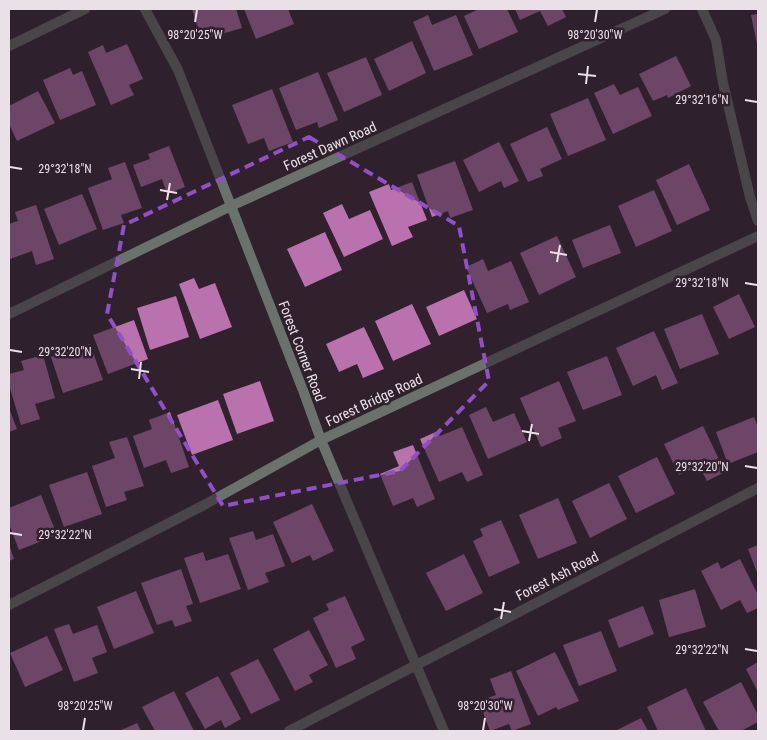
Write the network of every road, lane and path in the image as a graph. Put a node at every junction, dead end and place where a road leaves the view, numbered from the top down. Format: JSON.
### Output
{"nodes":[{"id":1,"x":85,"y":9,"type":"edge"},
{"id":2,"x":145,"y":9,"type":"edge"},
{"id":3,"x":665,"y":9,"type":"edge"},
{"id":4,"x":702,"y":9,"type":"edge"},
{"id":5,"x":9,"y":46,"type":"edge"},
{"id":6,"x":230,"y":206,"type":"junction"},
{"id":7,"x":758,"y":221,"type":"edge"},
{"id":8,"x":758,"y":236,"type":"edge"},
{"id":9,"x":9,"y":314,"type":"edge"},
{"id":10,"x":321,"y":440,"type":"junction"},
{"id":11,"x":758,"y":488,"type":"edge"},
{"id":12,"x":9,"y":605,"type":"edge"},
{"id":13,"x":415,"y":665,"type":"junction"},
{"id":14,"x":289,"y":731,"type":"edge"},
{"id":15,"x":444,"y":731,"type":"edge"}],
"edges":[{"from":1,"to":5,"type":"street"},
{"from":2,"to":6,"type":"street","name":"Forest Corner Road"},
{"from":3,"to":6,"type":"street","name":"Forest Dawn Road"},
{"from":4,"to":7,"type":"street"},
{"from":6,"to":9,"type":"street","name":"Forest Dawn Road"},
{"from":6,"to":10,"type":"street","name":"Forest Corner Road"},
{"from":8,"to":10,"type":"street","name":"Forest Bridge Road"},
{"from":10,"to":12,"type":"street","name":"Forest Bridge Road"},
{"from":10,"to":13,"type":"street","name":"Forest Corner Road"},
{"from":11,"to":13,"type":"street","name":"Forest Ash Road"},
{"from":13,"to":14,"type":"street","name":"Forest Ash Road"},
{"from":13,"to":15,"type":"street","name":"Forest Corner Road"}]}
